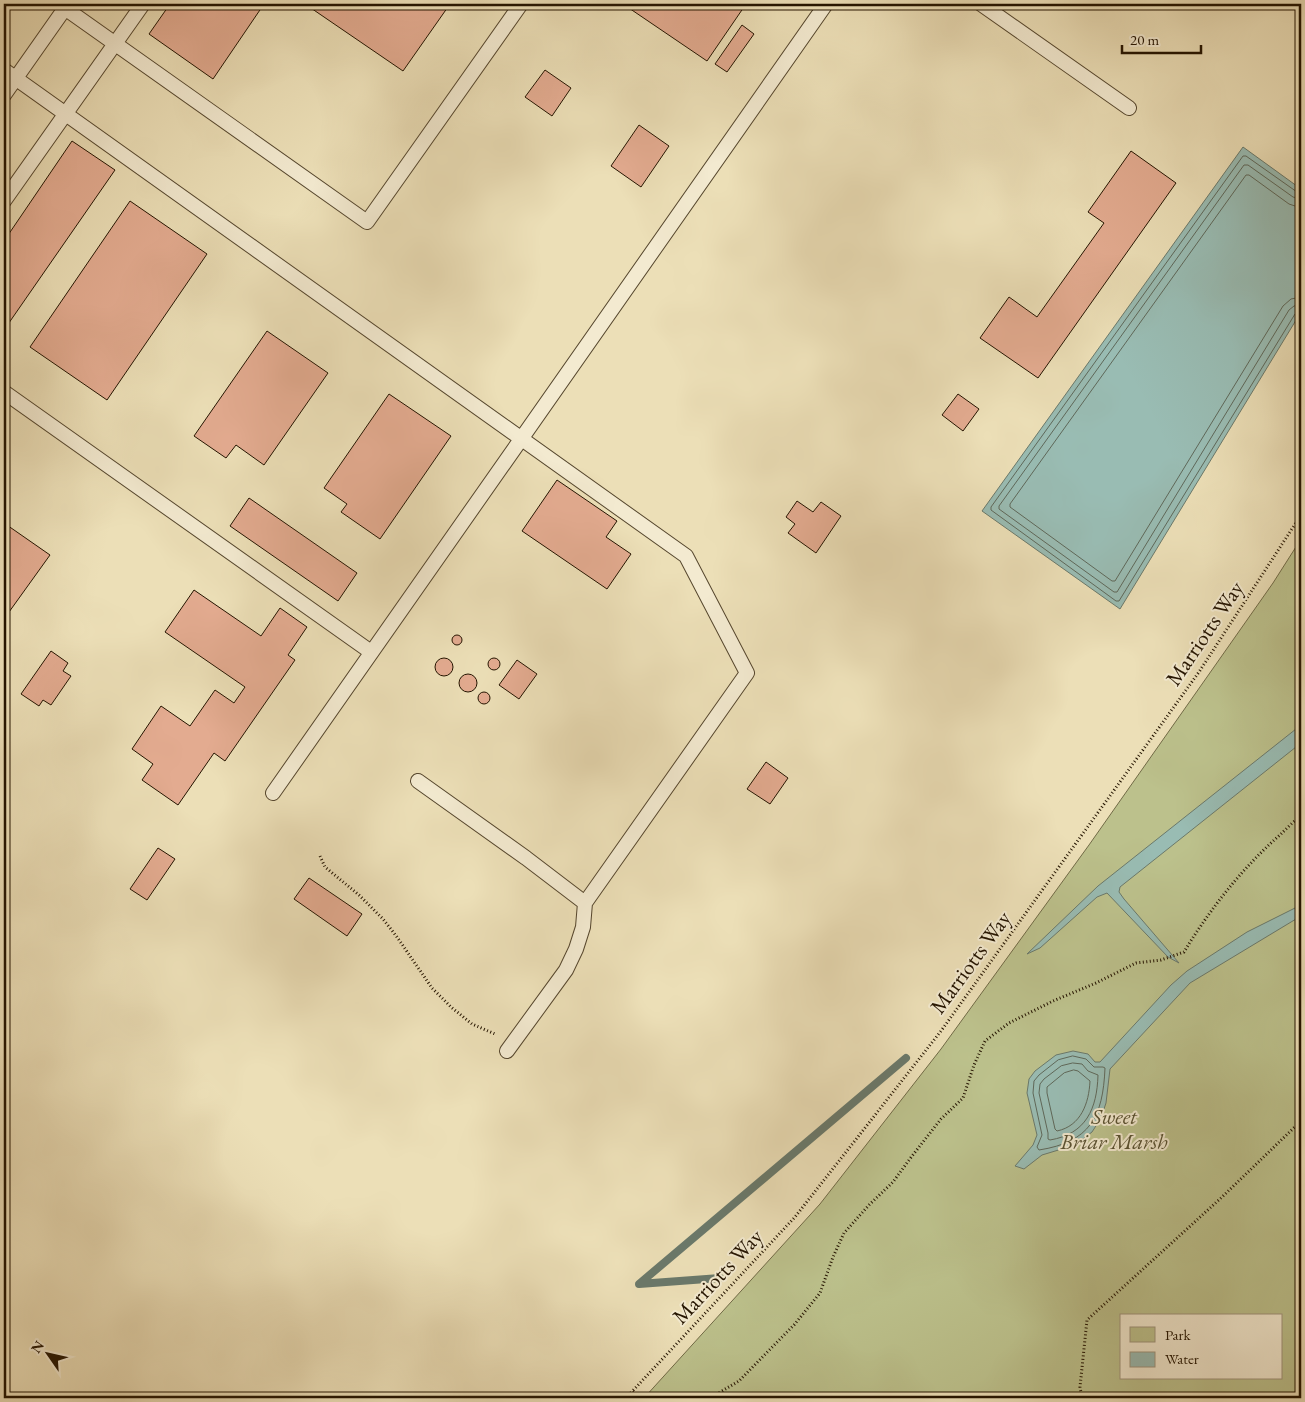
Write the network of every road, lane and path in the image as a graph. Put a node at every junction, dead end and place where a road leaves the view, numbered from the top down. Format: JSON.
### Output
{"nodes":[{"id":1,"x":143,"y":4,"type":"edge"},
{"id":2,"x":521,"y":4,"type":"edge"},
{"id":3,"x":826,"y":4,"type":"edge"},
{"id":4,"x":981,"y":4,"type":"edge"},
{"id":5,"x":64,"y":5,"type":"edge"},
{"id":6,"x":116,"y":43,"type":"junction"},
{"id":7,"x":4,"y":70,"type":"edge"},
{"id":8,"x":16,"y":78,"type":"junction"},
{"id":9,"x":4,"y":95,"type":"edge"},
{"id":10,"x":1129,"y":108,"type":"dead end"},
{"id":11,"x":66,"y":113,"type":"junction"},
{"id":12,"x":4,"y":201,"type":"edge"},
{"id":13,"x":4,"y":392,"type":"edge"},
{"id":14,"x":521,"y":438,"type":"junction"},
{"id":15,"x":1301,"y":515,"type":"edge"},
{"id":16,"x":371,"y":652,"type":"junction"},
{"id":17,"x":418,"y":781,"type":"dead end"},
{"id":18,"x":272,"y":793,"type":"dead end"},
{"id":19,"x":1301,"y":816,"type":"edge"},
{"id":20,"x":320,"y":856,"type":"dead end"},
{"id":21,"x":585,"y":903,"type":"junction"},
{"id":22,"x":510,"y":1046,"type":"joint"},
{"id":23,"x":1301,"y":1121,"type":"edge"},
{"id":24,"x":632,"y":1391,"type":"junction"},
{"id":25,"x":626,"y":1398,"type":"edge"},
{"id":26,"x":641,"y":1398,"type":"edge"},
{"id":27,"x":710,"y":1398,"type":"edge"},
{"id":28,"x":1082,"y":1398,"type":"edge"}],
"edges":[{"from":1,"to":6,"type":"lane"},
{"from":2,"to":6,"type":"lane"},
{"from":3,"to":14,"type":"lane"},
{"from":4,"to":10,"type":"lane"},
{"from":5,"to":6,"type":"lane"},
{"from":5,"to":8,"type":"lane"},
{"from":6,"to":11,"type":"lane"},
{"from":7,"to":8,"type":"lane"},
{"from":8,"to":9,"type":"lane"},
{"from":8,"to":11,"type":"lane"},
{"from":11,"to":12,"type":"lane"},
{"from":11,"to":14,"type":"lane"},
{"from":13,"to":16,"type":"lane"},
{"from":14,"to":16,"type":"lane"},
{"from":14,"to":21,"type":"lane"},
{"from":15,"to":24,"type":"path","name":"Marriotts Way"},
{"from":16,"to":18,"type":"lane"},
{"from":17,"to":21,"type":"lane"},
{"from":19,"to":27,"type":"path"},
{"from":20,"to":22,"type":"path"},
{"from":21,"to":22,"type":"lane"},
{"from":23,"to":28,"type":"path"},
{"from":24,"to":25,"type":"path","name":"Marriotts Way"},
{"from":24,"to":26,"type":"path"}]}
